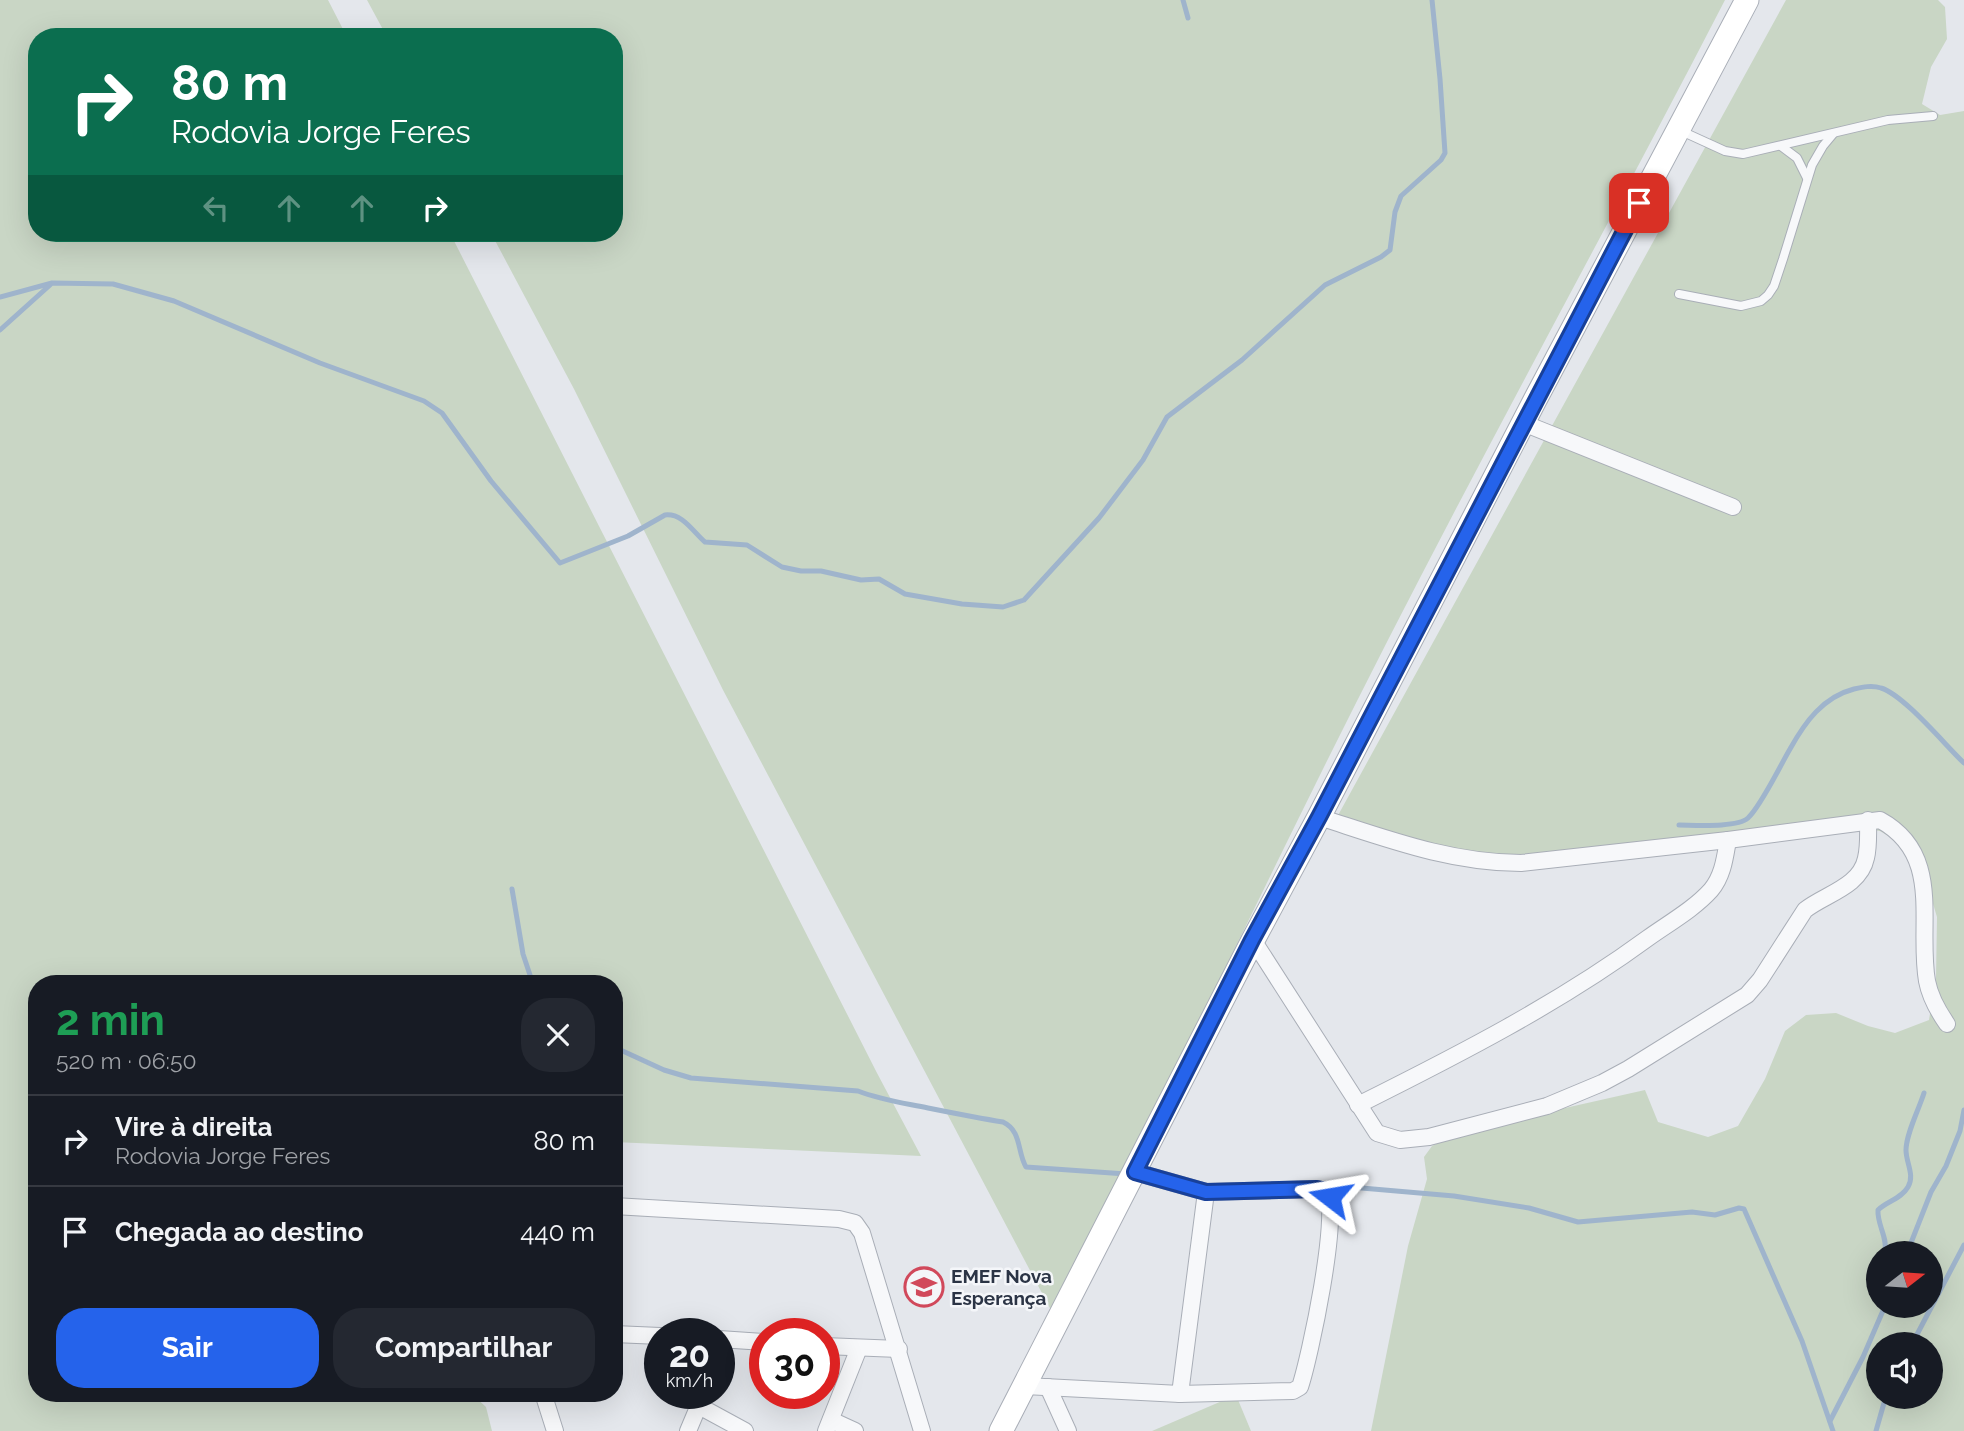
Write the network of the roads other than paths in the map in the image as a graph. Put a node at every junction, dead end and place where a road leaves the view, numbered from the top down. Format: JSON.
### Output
{"nodes":[{"id":1,"x":1746,"y":0,"type":"edge"},
{"id":2,"x":1933,"y":116,"type":"dead end"},
{"id":3,"x":1678,"y":129,"type":"junction"},
{"id":4,"x":1833,"y":134,"type":"junction"},
{"id":5,"x":1781,"y":146,"type":"junction"},
{"id":6,"x":1807,"y":178,"type":"junction"},
{"id":7,"x":1679,"y":294,"type":"dead end"},
{"id":8,"x":1523,"y":423,"type":"junction"},
{"id":9,"x":1733,"y":508,"type":"dead end"},
{"id":10,"x":1319,"y":817,"type":"junction"},
{"id":11,"x":1868,"y":820,"type":"junction"},
{"id":12,"x":1728,"y":840,"type":"junction"},
{"id":13,"x":1252,"y":940,"type":"junction"},
{"id":14,"x":1947,"y":1024,"type":"dead end"},
{"id":15,"x":1358,"y":1105,"type":"junction"},
{"id":16,"x":1135,"y":1172,"type":"junction"},
{"id":17,"x":1206,"y":1192,"type":"junction"},
{"id":18,"x":623,"y":1207,"type":"edge"},
{"id":19,"x":623,"y":1334,"type":"edge"},
{"id":20,"x":644,"y":1335,"type":"edge"},
{"id":21,"x":840,"y":1347,"type":"edge"},
{"id":22,"x":859,"y":1348,"type":"junction"},
{"id":23,"x":899,"y":1349,"type":"junction"},
{"id":24,"x":1025,"y":1386,"type":"junction"},
{"id":25,"x":1048,"y":1387,"type":"junction"},
{"id":26,"x":1180,"y":1394,"type":"junction"},
{"id":27,"x":546,"y":1402,"type":"edge"},
{"id":28,"x":697,"y":1409,"type":"edge"},
{"id":29,"x":715,"y":1409,"type":"edge"},
{"id":30,"x":828,"y":1425,"type":"edge"},
{"id":31,"x":555,"y":1431,"type":"edge"},
{"id":32,"x":688,"y":1431,"type":"edge"},
{"id":33,"x":745,"y":1431,"type":"edge"},
{"id":34,"x":855,"y":1431,"type":"edge"},
{"id":35,"x":922,"y":1431,"type":"edge"},
{"id":36,"x":1001,"y":1431,"type":"edge"},
{"id":37,"x":1068,"y":1431,"type":"edge"}],
"edges":[{"from":1,"to":3,"type":"main road"},
{"from":2,"to":4,"type":"lane"},
{"from":3,"to":5,"type":"lane"},
{"from":3,"to":8,"type":"main road"},
{"from":4,"to":5,"type":"lane"},
{"from":4,"to":6,"type":"lane"},
{"from":5,"to":6,"type":"lane"},
{"from":6,"to":7,"type":"lane"},
{"from":8,"to":9,"type":"street"},
{"from":8,"to":10,"type":"main road"},
{"from":10,"to":12,"type":"street"},
{"from":10,"to":13,"type":"main road"},
{"from":11,"to":12,"type":"street"},
{"from":11,"to":14,"type":"street"},
{"from":11,"to":15,"type":"street"},
{"from":12,"to":15,"type":"street"},
{"from":13,"to":15,"type":"street"},
{"from":13,"to":16,"type":"main road"},
{"from":16,"to":17,"type":"street"},
{"from":16,"to":24,"type":"main road"},
{"from":17,"to":26,"type":"street"},
{"from":17,"to":26,"type":"street"},
{"from":18,"to":23,"type":"street"},
{"from":19,"to":20,"type":"street"},
{"from":21,"to":22,"type":"street"},
{"from":22,"to":23,"type":"street"},
{"from":22,"to":30,"type":"street"},
{"from":23,"to":35,"type":"street"},
{"from":24,"to":25,"type":"street"},
{"from":24,"to":36,"type":"main road"},
{"from":25,"to":26,"type":"street"},
{"from":25,"to":37,"type":"street"},
{"from":27,"to":31,"type":"street"},
{"from":28,"to":32,"type":"street"},
{"from":29,"to":33,"type":"street"},
{"from":30,"to":34,"type":"street"}]}
